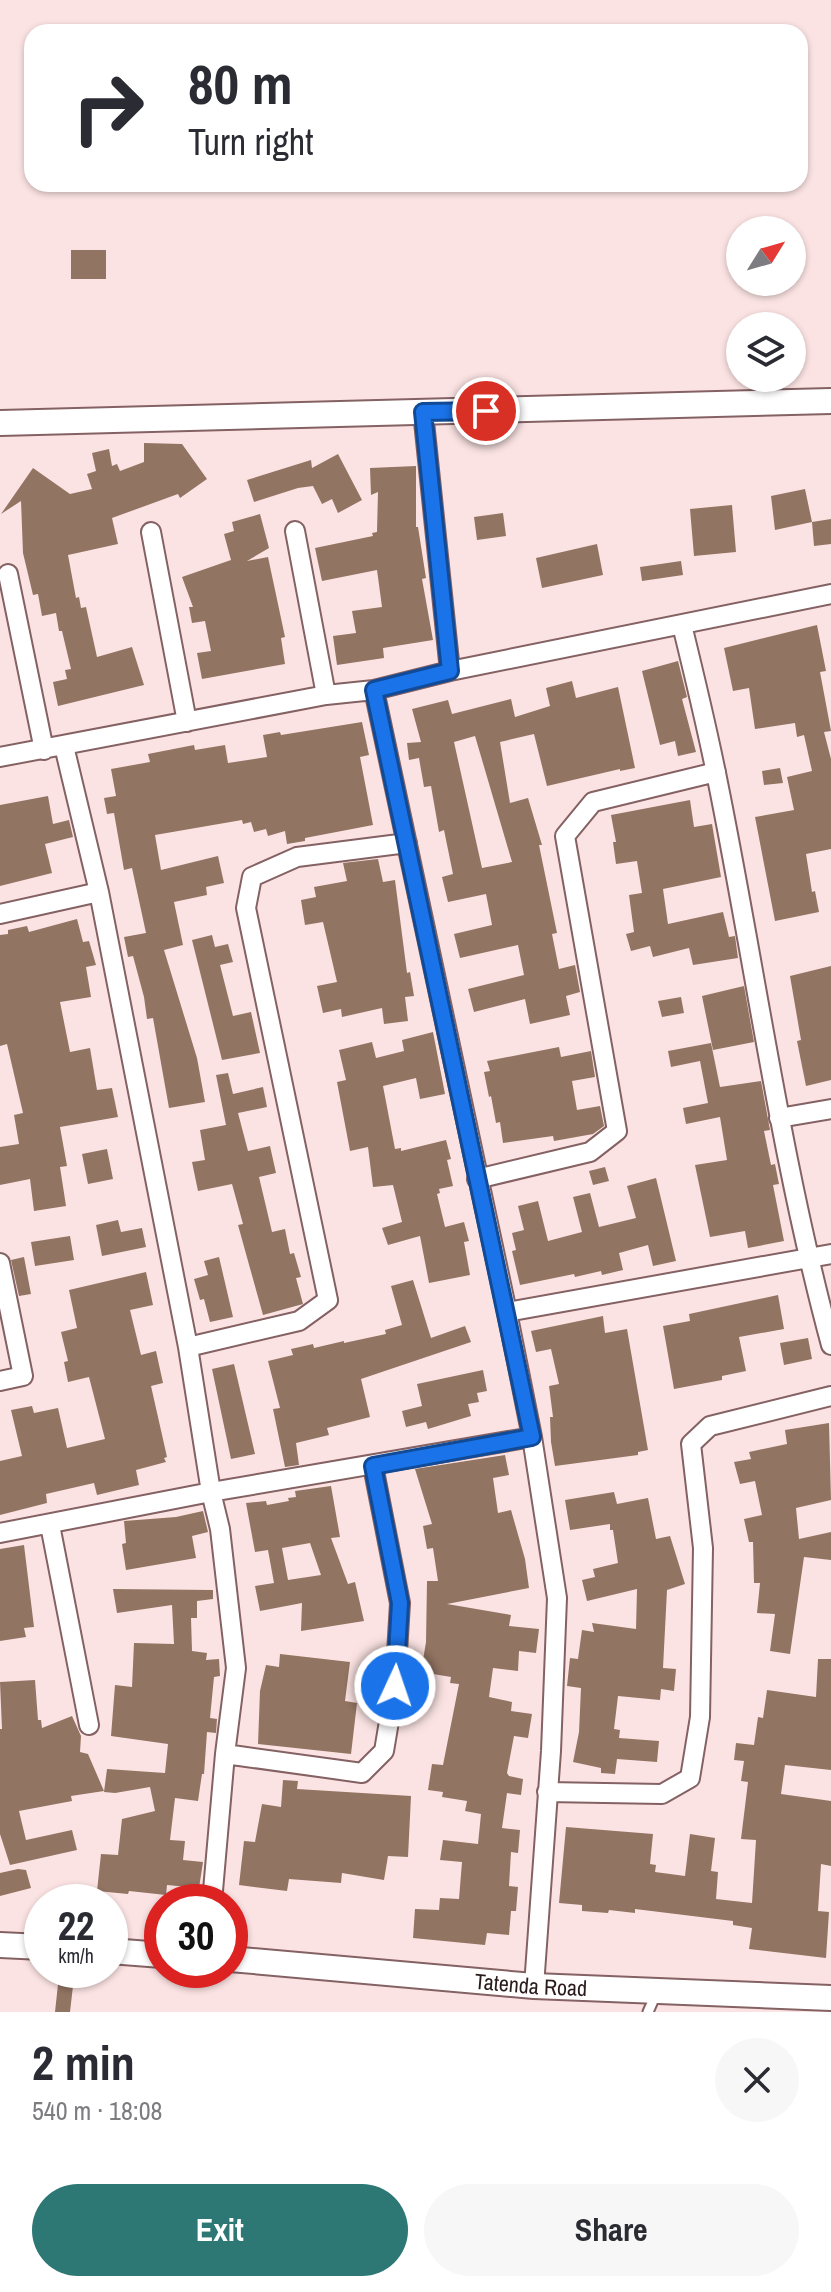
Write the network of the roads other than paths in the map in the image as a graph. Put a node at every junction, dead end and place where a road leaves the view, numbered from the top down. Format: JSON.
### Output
{"nodes":[{"id":1,"x":831,"y":401,"type":"edge"},
{"id":2,"x":423,"y":412,"type":"junction"},
{"id":3,"x":0,"y":423,"type":"edge"},
{"id":4,"x":295,"y":531,"type":"dead end"},
{"id":5,"x":151,"y":532,"type":"dead end"},
{"id":6,"x":8,"y":574,"type":"dead end"},
{"id":7,"x":831,"y":594,"type":"edge"},
{"id":8,"x":682,"y":625,"type":"junction"},
{"id":9,"x":450,"y":671,"type":"junction"},
{"id":10,"x":374,"y":690,"type":"junction"},
{"id":11,"x":326,"y":695,"type":"junction"},
{"id":12,"x":187,"y":722,"type":"junction"},
{"id":13,"x":64,"y":746,"type":"junction"},
{"id":14,"x":44,"y":750,"type":"junction"},
{"id":15,"x":0,"y":757,"type":"edge"},
{"id":16,"x":716,"y":772,"type":"junction"},
{"id":17,"x":407,"y":843,"type":"junction"},
{"id":18,"x":99,"y":892,"type":"junction"},
{"id":19,"x":0,"y":914,"type":"edge"},
{"id":20,"x":831,"y":1109,"type":"edge"},
{"id":21,"x":779,"y":1118,"type":"junction"},
{"id":22,"x":477,"y":1179,"type":"junction"},
{"id":23,"x":831,"y":1254,"type":"edge"},
{"id":24,"x":807,"y":1259,"type":"junction"},
{"id":25,"x":0,"y":1263,"type":"edge"},
{"id":26,"x":507,"y":1312,"type":"junction"},
{"id":27,"x":831,"y":1345,"type":"edge"},
{"id":28,"x":188,"y":1347,"type":"junction"},
{"id":29,"x":0,"y":1381,"type":"edge"},
{"id":30,"x":831,"y":1396,"type":"edge"},
{"id":31,"x":532,"y":1437,"type":"junction"},
{"id":32,"x":373,"y":1466,"type":"junction"},
{"id":33,"x":211,"y":1492,"type":"junction"},
{"id":34,"x":50,"y":1525,"type":"junction"},
{"id":35,"x":0,"y":1533,"type":"edge"},
{"id":36,"x":89,"y":1725,"type":"dead end"},
{"id":37,"x":225,"y":1754,"type":"junction"},
{"id":38,"x":547,"y":1792,"type":"junction"},
{"id":39,"x":214,"y":1884,"type":"edge"},
{"id":40,"x":0,"y":1945,"type":"edge"},
{"id":41,"x":24,"y":1946,"type":"edge"},
{"id":42,"x":248,"y":1961,"type":"edge"},
{"id":43,"x":534,"y":1986,"type":"junction"},
{"id":44,"x":831,"y":1998,"type":"edge"},
{"id":45,"x":653,"y":2002,"type":"edge"}],
"edges":[{"from":1,"to":2,"type":"street"},
{"from":2,"to":3,"type":"street"},
{"from":2,"to":9,"type":"street"},
{"from":4,"to":11,"type":"street"},
{"from":5,"to":12,"type":"street"},
{"from":6,"to":14,"type":"street"},
{"from":7,"to":8,"type":"street"},
{"from":8,"to":9,"type":"street"},
{"from":8,"to":16,"type":"street"},
{"from":9,"to":10,"type":"street"},
{"from":10,"to":11,"type":"street"},
{"from":10,"to":17,"type":"street"},
{"from":11,"to":12,"type":"street"},
{"from":12,"to":13,"type":"street"},
{"from":13,"to":14,"type":"street"},
{"from":13,"to":18,"type":"street"},
{"from":14,"to":15,"type":"street"},
{"from":16,"to":21,"type":"street"},
{"from":16,"to":22,"type":"street"},
{"from":17,"to":22,"type":"street"},
{"from":17,"to":28,"type":"street"},
{"from":18,"to":19,"type":"street"},
{"from":18,"to":28,"type":"street"},
{"from":20,"to":21,"type":"street"},
{"from":21,"to":24,"type":"street"},
{"from":22,"to":26,"type":"street"},
{"from":23,"to":24,"type":"street"},
{"from":24,"to":26,"type":"street"},
{"from":24,"to":27,"type":"street"},
{"from":25,"to":29,"type":"street"},
{"from":26,"to":31,"type":"street"},
{"from":28,"to":33,"type":"street"},
{"from":30,"to":38,"type":"street"},
{"from":31,"to":32,"type":"street"},
{"from":31,"to":38,"type":"street"},
{"from":32,"to":33,"type":"street"},
{"from":32,"to":37,"type":"street"},
{"from":33,"to":34,"type":"street"},
{"from":33,"to":37,"type":"street"},
{"from":34,"to":35,"type":"street"},
{"from":34,"to":36,"type":"street"},
{"from":37,"to":39,"type":"street"},
{"from":38,"to":43,"type":"street"},
{"from":40,"to":41,"type":"street"},
{"from":42,"to":43,"type":"street","name":"Tatenda Road"},
{"from":43,"to":45,"type":"street","name":"Tatenda Road"},
{"from":44,"to":45,"type":"street","name":"Tatenda Road"}]}
